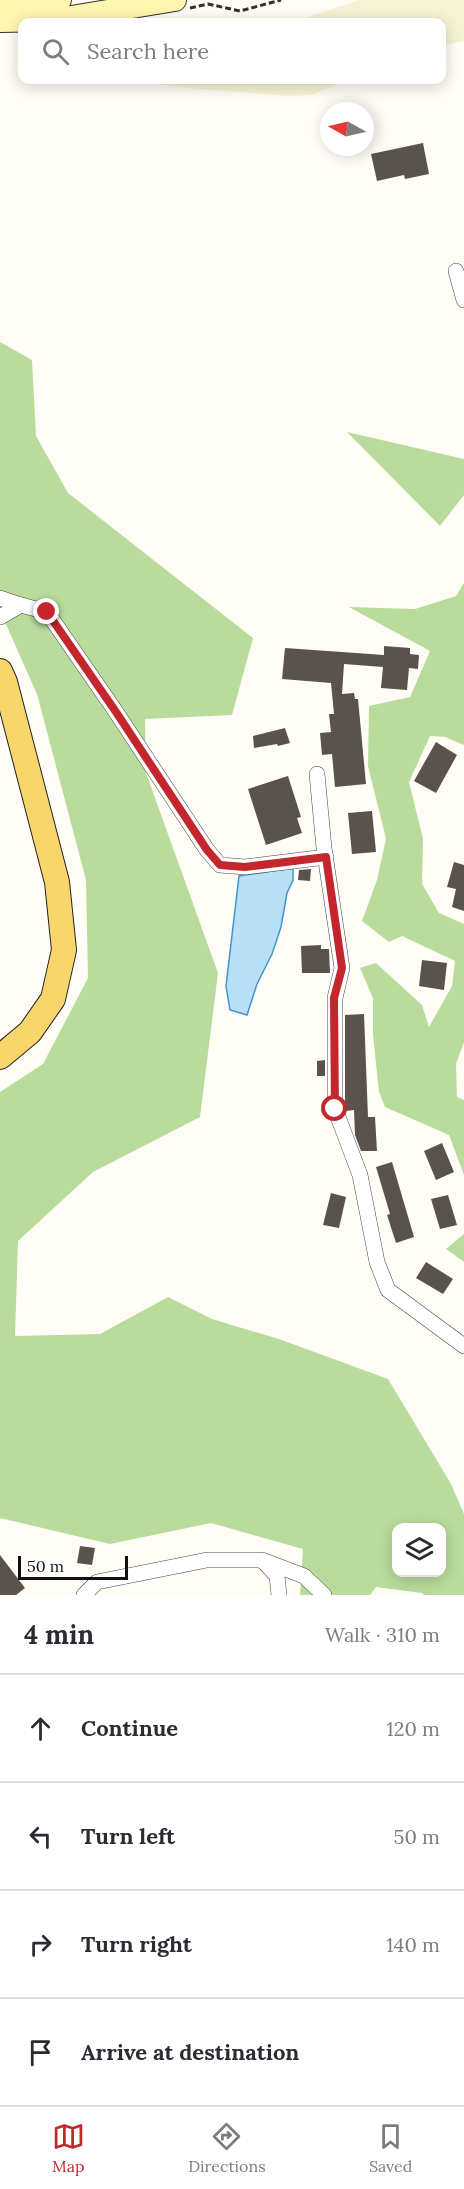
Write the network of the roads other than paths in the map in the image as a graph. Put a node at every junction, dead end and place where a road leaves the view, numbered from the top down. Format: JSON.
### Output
{"nodes":[{"id":1,"x":60,"y":0,"type":"edge"},
{"id":2,"x":0,"y":3,"type":"edge"},
{"id":3,"x":180,"y":4,"type":"edge"},
{"id":4,"x":69,"y":18,"type":"edge"},
{"id":5,"x":0,"y":21,"type":"edge"},
{"id":6,"x":18,"y":21,"type":"edge"},
{"id":7,"x":456,"y":271,"type":"dead end"},
{"id":8,"x":464,"y":300,"type":"edge"},
{"id":9,"x":0,"y":598,"type":"edge"},
{"id":10,"x":21,"y":605,"type":"junction"},
{"id":11,"x":0,"y":617,"type":"edge"},
{"id":12,"x":0,"y":671,"type":"edge"},
{"id":13,"x":316,"y":774,"type":"dead end"},
{"id":14,"x":326,"y":857,"type":"junction"},
{"id":15,"x":0,"y":1058,"type":"edge"},
{"id":16,"x":464,"y":1346,"type":"edge"},
{"id":17,"x":262,"y":1560,"type":"junction"},
{"id":18,"x":84,"y":1595,"type":"edge"},
{"id":19,"x":279,"y":1595,"type":"edge"},
{"id":20,"x":324,"y":1595,"type":"edge"}],
"edges":[{"from":1,"to":2,"type":"main road"},
{"from":3,"to":4,"type":"main road"},
{"from":5,"to":6,"type":"main road"},
{"from":7,"to":8,"type":"street"},
{"from":9,"to":10,"type":"street"},
{"from":10,"to":11,"type":"street"},
{"from":10,"to":14,"type":"street"},
{"from":12,"to":15,"type":"main road"},
{"from":13,"to":14,"type":"street"},
{"from":14,"to":16,"type":"street"},
{"from":17,"to":18,"type":"street"},
{"from":17,"to":19,"type":"street"},
{"from":17,"to":20,"type":"street"}]}
